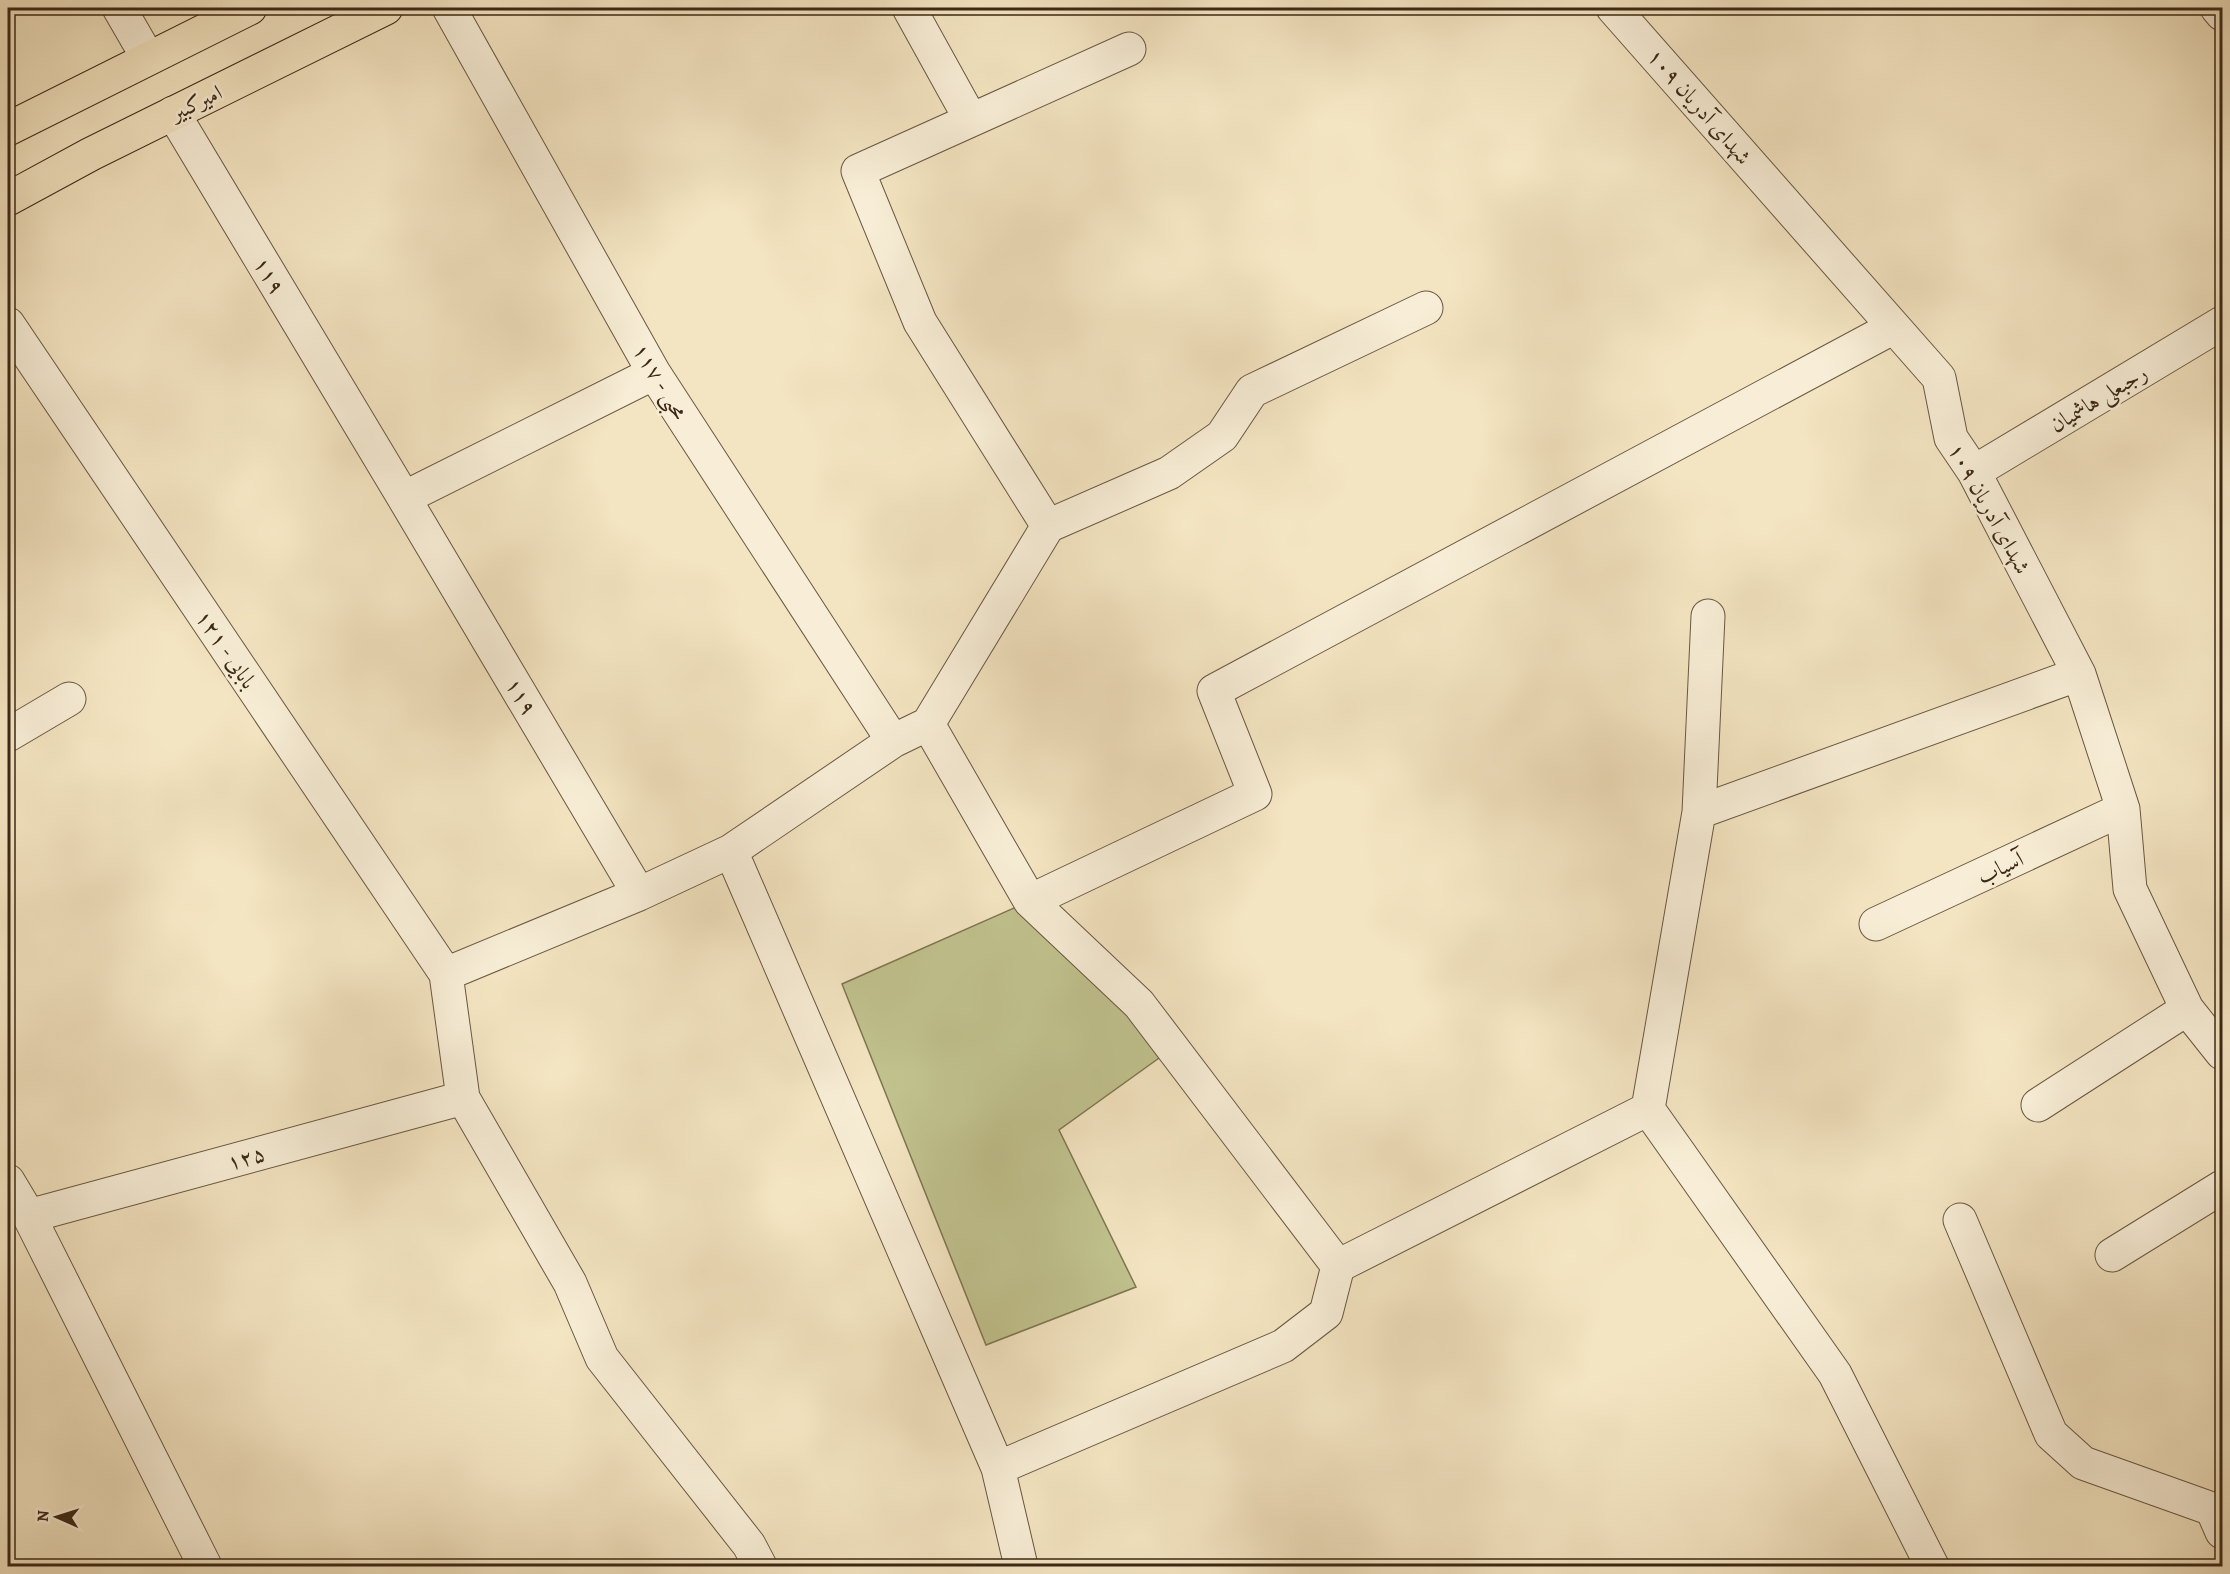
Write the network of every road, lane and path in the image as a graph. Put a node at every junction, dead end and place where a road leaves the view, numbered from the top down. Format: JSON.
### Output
{"nodes":[{"id":1,"x":119,"y":8,"type":"edge"},
{"id":2,"x":250,"y":8,"type":"edge"},
{"id":3,"x":386,"y":8,"type":"edge"},
{"id":4,"x":449,"y":8,"type":"edge"},
{"id":5,"x":909,"y":8,"type":"edge"},
{"id":6,"x":1616,"y":8,"type":"edge"},
{"id":7,"x":2217,"y":8,"type":"edge"},
{"id":8,"x":2223,"y":14,"type":"edge"},
{"id":9,"x":1129,"y":49,"type":"dead end"},
{"id":10,"x":148,"y":58,"type":"junction"},
{"id":11,"x":172,"y":113,"type":"junction"},
{"id":12,"x":971,"y":120,"type":"junction"},
{"id":13,"x":8,"y":129,"type":"edge"},
{"id":14,"x":8,"y":199,"type":"edge"},
{"id":15,"x":1426,"y":308,"type":"dead end"},
{"id":16,"x":2223,"y":323,"type":"edge"},
{"id":17,"x":8,"y":324,"type":"edge"},
{"id":18,"x":1894,"y":327,"type":"junction"},
{"id":19,"x":654,"y":373,"type":"junction"},
{"id":20,"x":1974,"y":472,"type":"junction"},
{"id":21,"x":404,"y":498,"type":"junction"},
{"id":22,"x":1048,"y":526,"type":"junction"},
{"id":23,"x":1708,"y":616,"type":"dead end"},
{"id":24,"x":2079,"y":674,"type":"junction"},
{"id":25,"x":69,"y":699,"type":"dead end"},
{"id":26,"x":928,"y":724,"type":"junction"},
{"id":27,"x":8,"y":735,"type":"edge"},
{"id":28,"x":893,"y":741,"type":"junction"},
{"id":29,"x":2123,"y":809,"type":"junction"},
{"id":30,"x":1699,"y":812,"type":"junction"},
{"id":31,"x":731,"y":851,"type":"junction"},
{"id":32,"x":639,"y":894,"type":"junction"},
{"id":33,"x":1030,"y":901,"type":"junction"},
{"id":34,"x":1876,"y":924,"type":"dead end"},
{"id":35,"x":447,"y":974,"type":"junction"},
{"id":36,"x":2187,"y":1010,"type":"junction"},
{"id":37,"x":2223,"y":1053,"type":"edge"},
{"id":38,"x":463,"y":1098,"type":"junction"},
{"id":39,"x":2038,"y":1105,"type":"dead end"},
{"id":40,"x":1648,"y":1108,"type":"junction"},
{"id":41,"x":8,"y":1181,"type":"edge"},
{"id":42,"x":2223,"y":1186,"type":"edge"},
{"id":43,"x":29,"y":1216,"type":"junction"},
{"id":44,"x":1960,"y":1220,"type":"dead end"},
{"id":45,"x":2112,"y":1255,"type":"dead end"},
{"id":46,"x":1338,"y":1266,"type":"junction"},
{"id":47,"x":998,"y":1468,"type":"junction"},
{"id":48,"x":2223,"y":1532,"type":"edge"},
{"id":49,"x":205,"y":1566,"type":"edge"},
{"id":50,"x":760,"y":1566,"type":"edge"},
{"id":51,"x":1022,"y":1566,"type":"edge"},
{"id":52,"x":1932,"y":1566,"type":"edge"}],
"edges":[{"from":1,"to":10,"type":"street"},
{"from":2,"to":10,"type":"main road"},
{"from":3,"to":11,"type":"main road","name":"امیرکبیر"},
{"from":4,"to":19,"type":"street","name":"محبی - ۱۱۷"},
{"from":5,"to":12,"type":"street"},
{"from":6,"to":18,"type":"street","name":"شهدای آدریان ۱۰۹"},
{"from":7,"to":8,"type":"street"},
{"from":9,"to":12,"type":"street"},
{"from":10,"to":13,"type":"main road"},
{"from":11,"to":14,"type":"main road","name":"امیرکبیر"},
{"from":11,"to":21,"type":"street","name":"۱۱۹"},
{"from":12,"to":22,"type":"street"},
{"from":15,"to":22,"type":"street"},
{"from":16,"to":20,"type":"street","name":"رجبعلی هاشمیان"},
{"from":17,"to":35,"type":"street","name":"بابایی - ۱۲۱"},
{"from":18,"to":20,"type":"street","name":"شهدای آدریان ۱۰۹"},
{"from":18,"to":33,"type":"street"},
{"from":19,"to":21,"type":"street"},
{"from":19,"to":28,"type":"street","name":"محبی - ۱۱۷"},
{"from":20,"to":24,"type":"street","name":"شهدای آدریان ۱۰۹"},
{"from":21,"to":32,"type":"street","name":"۱۱۹"},
{"from":22,"to":26,"type":"street"},
{"from":23,"to":30,"type":"street"},
{"from":24,"to":29,"type":"street","name":"شهدای آدریان ۱۰۹"},
{"from":24,"to":30,"type":"street"},
{"from":25,"to":27,"type":"street"},
{"from":26,"to":28,"type":"street"},
{"from":26,"to":33,"type":"street"},
{"from":28,"to":31,"type":"street"},
{"from":29,"to":34,"type":"street","name":"آسیاب"},
{"from":29,"to":36,"type":"street","name":"شهدای آدریان ۱۰۹"},
{"from":30,"to":40,"type":"street"},
{"from":31,"to":32,"type":"street"},
{"from":31,"to":47,"type":"street"},
{"from":32,"to":35,"type":"street"},
{"from":33,"to":46,"type":"street"},
{"from":35,"to":38,"type":"street"},
{"from":36,"to":37,"type":"street","name":"شهدای آدریان ۱۰۹"},
{"from":36,"to":39,"type":"street"},
{"from":38,"to":43,"type":"street","name":"۱۲۵"},
{"from":38,"to":50,"type":"street"},
{"from":40,"to":46,"type":"street"},
{"from":40,"to":52,"type":"street"},
{"from":41,"to":43,"type":"street"},
{"from":42,"to":45,"type":"street"},
{"from":43,"to":49,"type":"street"},
{"from":44,"to":48,"type":"street"},
{"from":46,"to":47,"type":"street"},
{"from":47,"to":51,"type":"street"}]}
